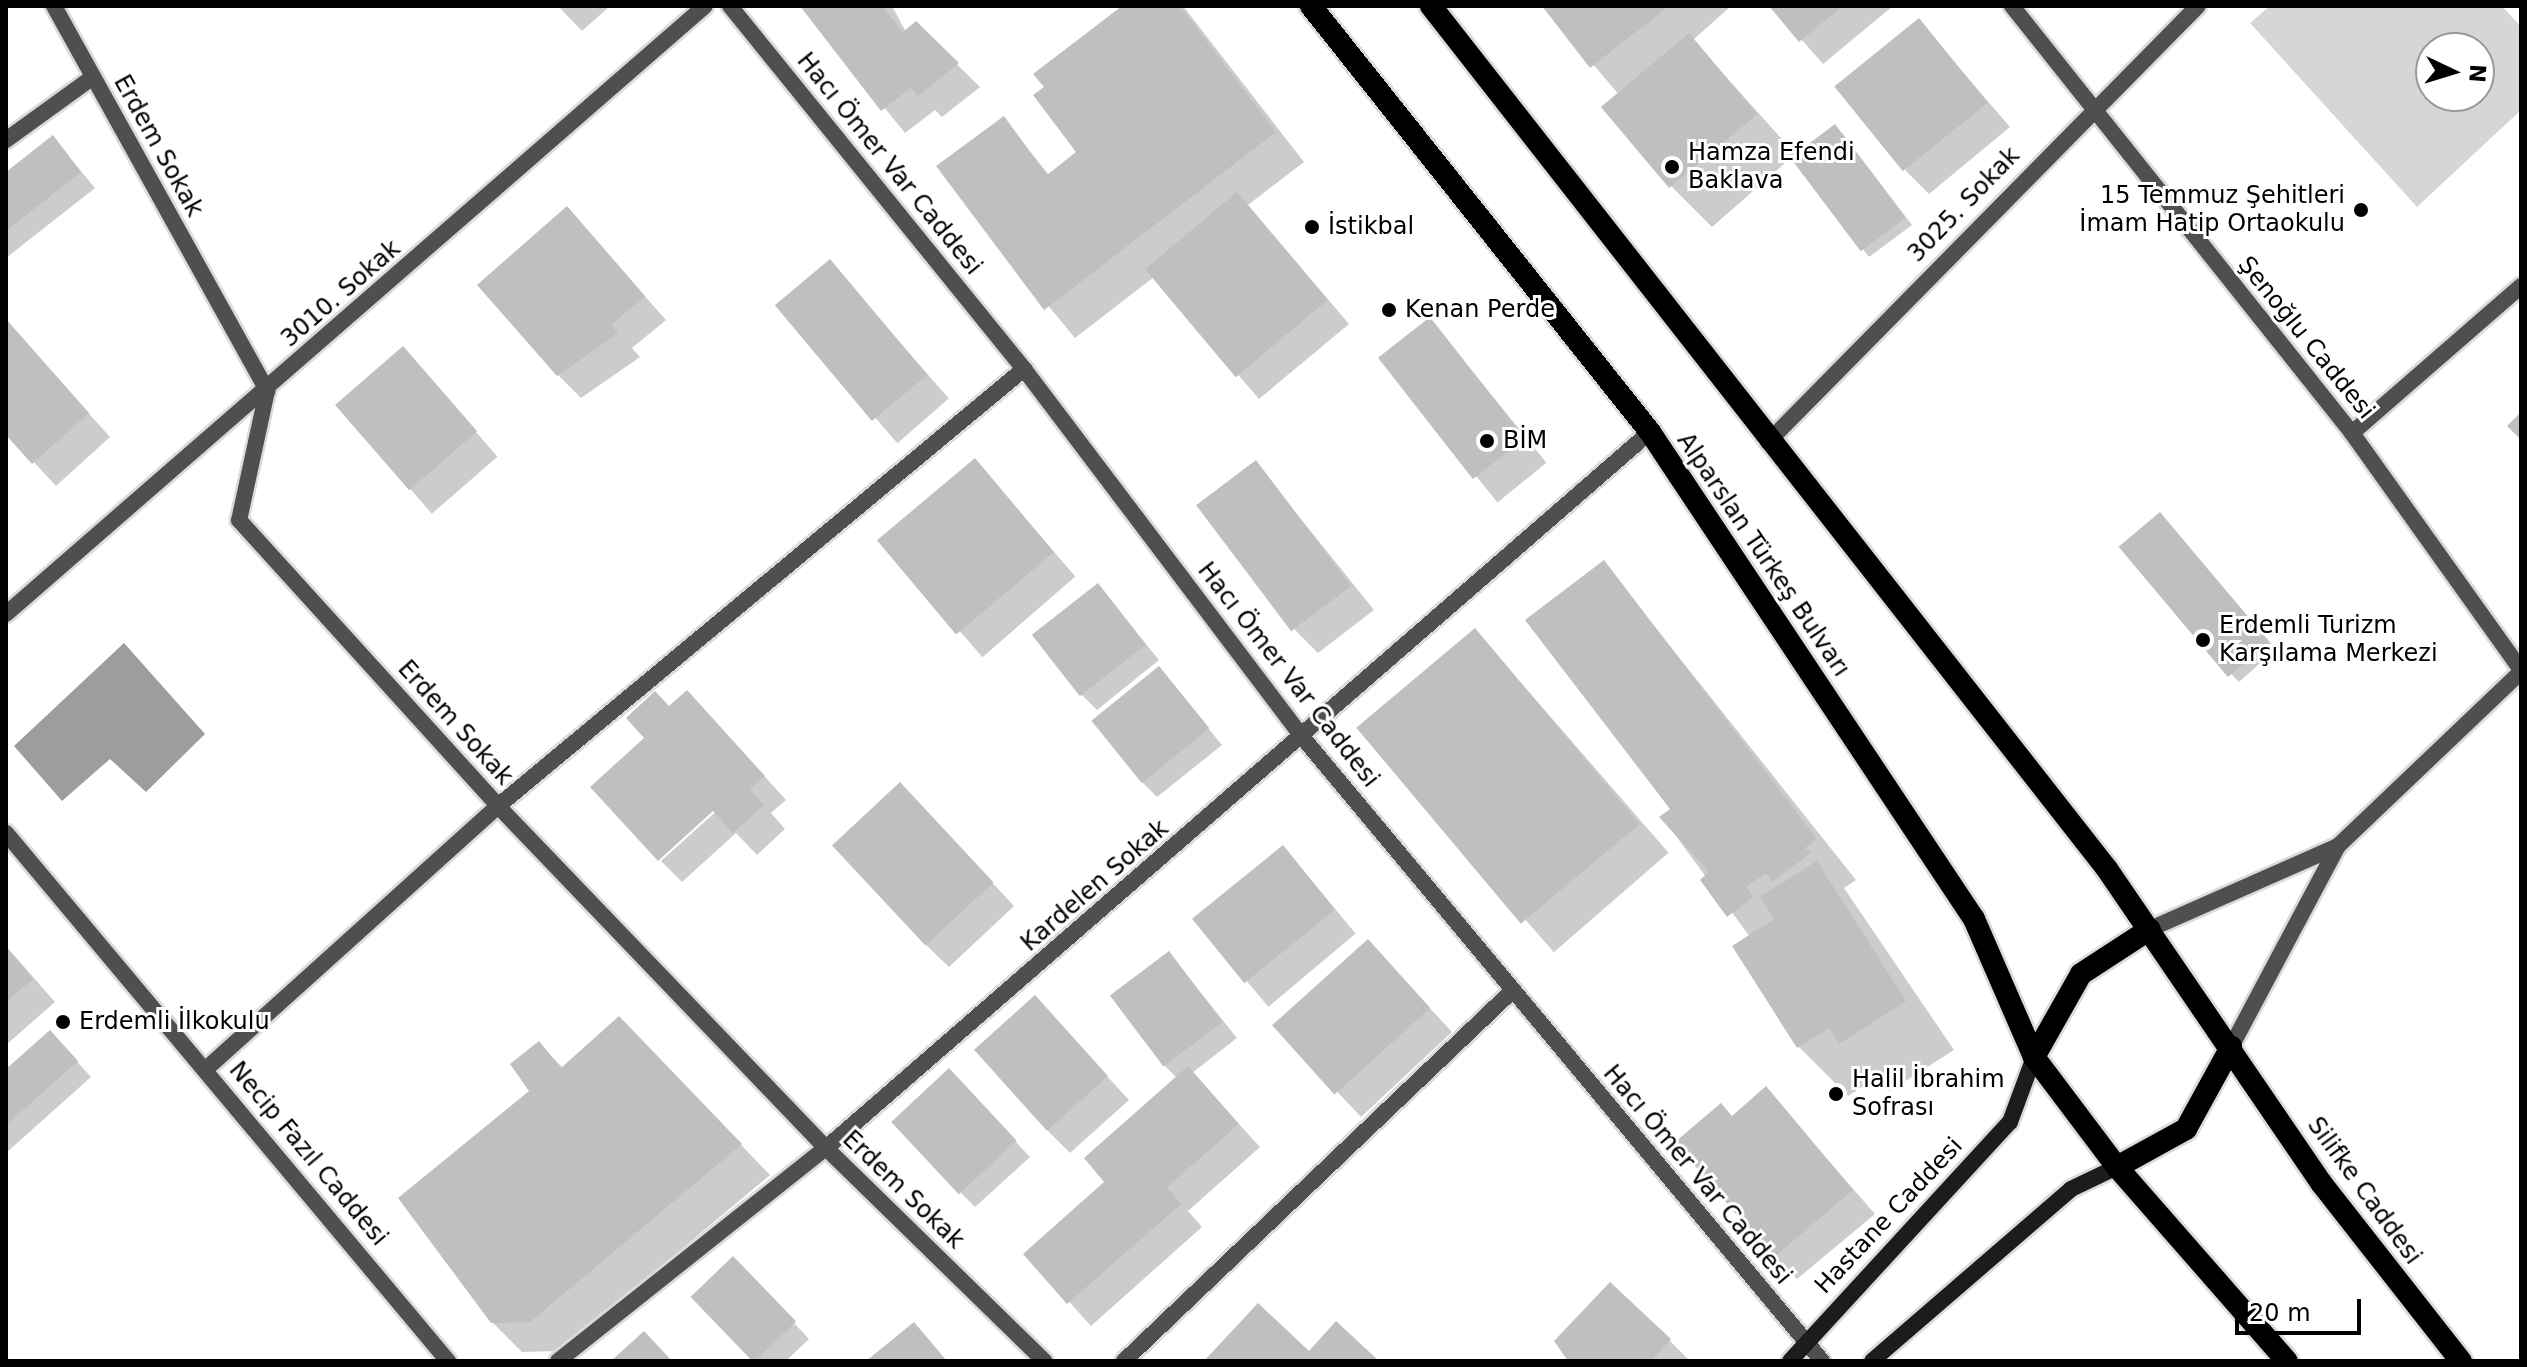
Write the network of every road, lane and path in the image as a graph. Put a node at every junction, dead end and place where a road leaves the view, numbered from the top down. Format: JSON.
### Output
{"nodes":[{"id":1,"x":54,"y":6,"type":"edge"},
{"id":2,"x":705,"y":6,"type":"edge"},
{"id":3,"x":730,"y":6,"type":"edge"},
{"id":4,"x":1311,"y":6,"type":"edge"},
{"id":5,"x":1431,"y":6,"type":"edge"},
{"id":6,"x":2012,"y":6,"type":"edge"},
{"id":7,"x":2198,"y":6,"type":"edge"},
{"id":8,"x":93,"y":77,"type":"junction"},
{"id":9,"x":2091,"y":107,"type":"junction"},
{"id":10,"x":6,"y":140,"type":"edge"},
{"id":11,"x":2521,"y":286,"type":"edge"},
{"id":12,"x":1024,"y":369,"type":"junction"},
{"id":13,"x":267,"y":391,"type":"junction"},
{"id":14,"x":1650,"y":432,"type":"junction"},
{"id":15,"x":2352,"y":433,"type":"junction"},
{"id":16,"x":1768,"y":442,"type":"junction"},
{"id":17,"x":6,"y":614,"type":"edge"},
{"id":18,"x":2521,"y":671,"type":"edge"},
{"id":19,"x":1304,"y":739,"type":"junction"},
{"id":20,"x":498,"y":806,"type":"junction"},
{"id":21,"x":6,"y":833,"type":"edge"},
{"id":22,"x":2338,"y":846,"type":"junction"},
{"id":23,"x":2150,"y":929,"type":"junction"},
{"id":24,"x":1510,"y":993,"type":"junction"},
{"id":25,"x":2231,"y":1047,"type":"junction"},
{"id":26,"x":2034,"y":1057,"type":"junction"},
{"id":27,"x":206,"y":1069,"type":"junction"},
{"id":28,"x":826,"y":1148,"type":"junction"},
{"id":29,"x":2117,"y":1167,"type":"junction"},
{"id":30,"x":1806,"y":1340,"type":"junction"},
{"id":31,"x":448,"y":1361,"type":"edge"},
{"id":32,"x":558,"y":1361,"type":"edge"},
{"id":33,"x":1044,"y":1361,"type":"edge"},
{"id":34,"x":1124,"y":1361,"type":"edge"},
{"id":35,"x":1790,"y":1361,"type":"edge"},
{"id":36,"x":1822,"y":1361,"type":"edge"},
{"id":37,"x":1872,"y":1361,"type":"edge"},
{"id":38,"x":2287,"y":1361,"type":"edge"},
{"id":39,"x":2461,"y":1361,"type":"edge"}],
"edges":[{"from":1,"to":8,"type":"street","name":"Erdem Sokak"},
{"from":2,"to":13,"type":"street","name":"3010. Sokak"},
{"from":3,"to":12,"type":"street","name":"Hacı Ömer Var Caddesi"},
{"from":4,"to":14,"type":"highway","name":"Alparslan Türkeş Bulvarı"},
{"from":5,"to":16,"type":"highway"},
{"from":6,"to":9,"type":"street","name":"Şenoğlu Caddesi"},
{"from":7,"to":9,"type":"street","name":"3025. Sokak"},
{"from":8,"to":10,"type":"street"},
{"from":8,"to":13,"type":"street","name":"Erdem Sokak"},
{"from":9,"to":15,"type":"street","name":"Şenoğlu Caddesi"},
{"from":9,"to":16,"type":"street","name":"3025. Sokak"},
{"from":11,"to":15,"type":"street"},
{"from":12,"to":19,"type":"street","name":"Hacı Ömer Var Caddesi"},
{"from":12,"to":20,"type":"street"},
{"from":13,"to":17,"type":"street","name":"3010. Sokak"},
{"from":13,"to":20,"type":"street","name":"Erdem Sokak"},
{"from":14,"to":19,"type":"street","name":"Kardelen Sokak"},
{"from":14,"to":26,"type":"highway","name":"Alparslan Türkeş Bulvarı"},
{"from":15,"to":18,"type":"street","name":"Şenoğlu Caddesi"},
{"from":16,"to":23,"type":"highway"},
{"from":18,"to":22,"type":"street"},
{"from":19,"to":24,"type":"street","name":"Hacı Ömer Var Caddesi"},
{"from":19,"to":28,"type":"street","name":"Kardelen Sokak"},
{"from":20,"to":27,"type":"street"},
{"from":20,"to":28,"type":"street","name":"Erdem Sokak"},
{"from":21,"to":27,"type":"street","name":"Necip Fazıl Caddesi"},
{"from":22,"to":23,"type":"street"},
{"from":22,"to":25,"type":"street"},
{"from":23,"to":25,"type":"highway"},
{"from":23,"to":26,"type":"highway"},
{"from":24,"to":30,"type":"street","name":"Hacı Ömer Var Caddesi"},
{"from":24,"to":34,"type":"street"},
{"from":25,"to":29,"type":"highway"},
{"from":25,"to":39,"type":"highway","name":"Silifke Caddesi"},
{"from":26,"to":29,"type":"highway","name":"Alparslan Türkeş Bulvarı"},
{"from":26,"to":30,"type":"main road","name":"Hastane Caddesi"},
{"from":27,"to":31,"type":"street","name":"Necip Fazıl Caddesi"},
{"from":28,"to":32,"type":"street","name":"Kardelen Sokak"},
{"from":28,"to":33,"type":"street","name":"Erdem Sokak"},
{"from":29,"to":37,"type":"main road"},
{"from":29,"to":38,"type":"highway"},
{"from":30,"to":35,"type":"main road","name":"Hastane Caddesi"},
{"from":30,"to":36,"type":"street","name":"Hacı Ömer Var Caddesi"}]}
